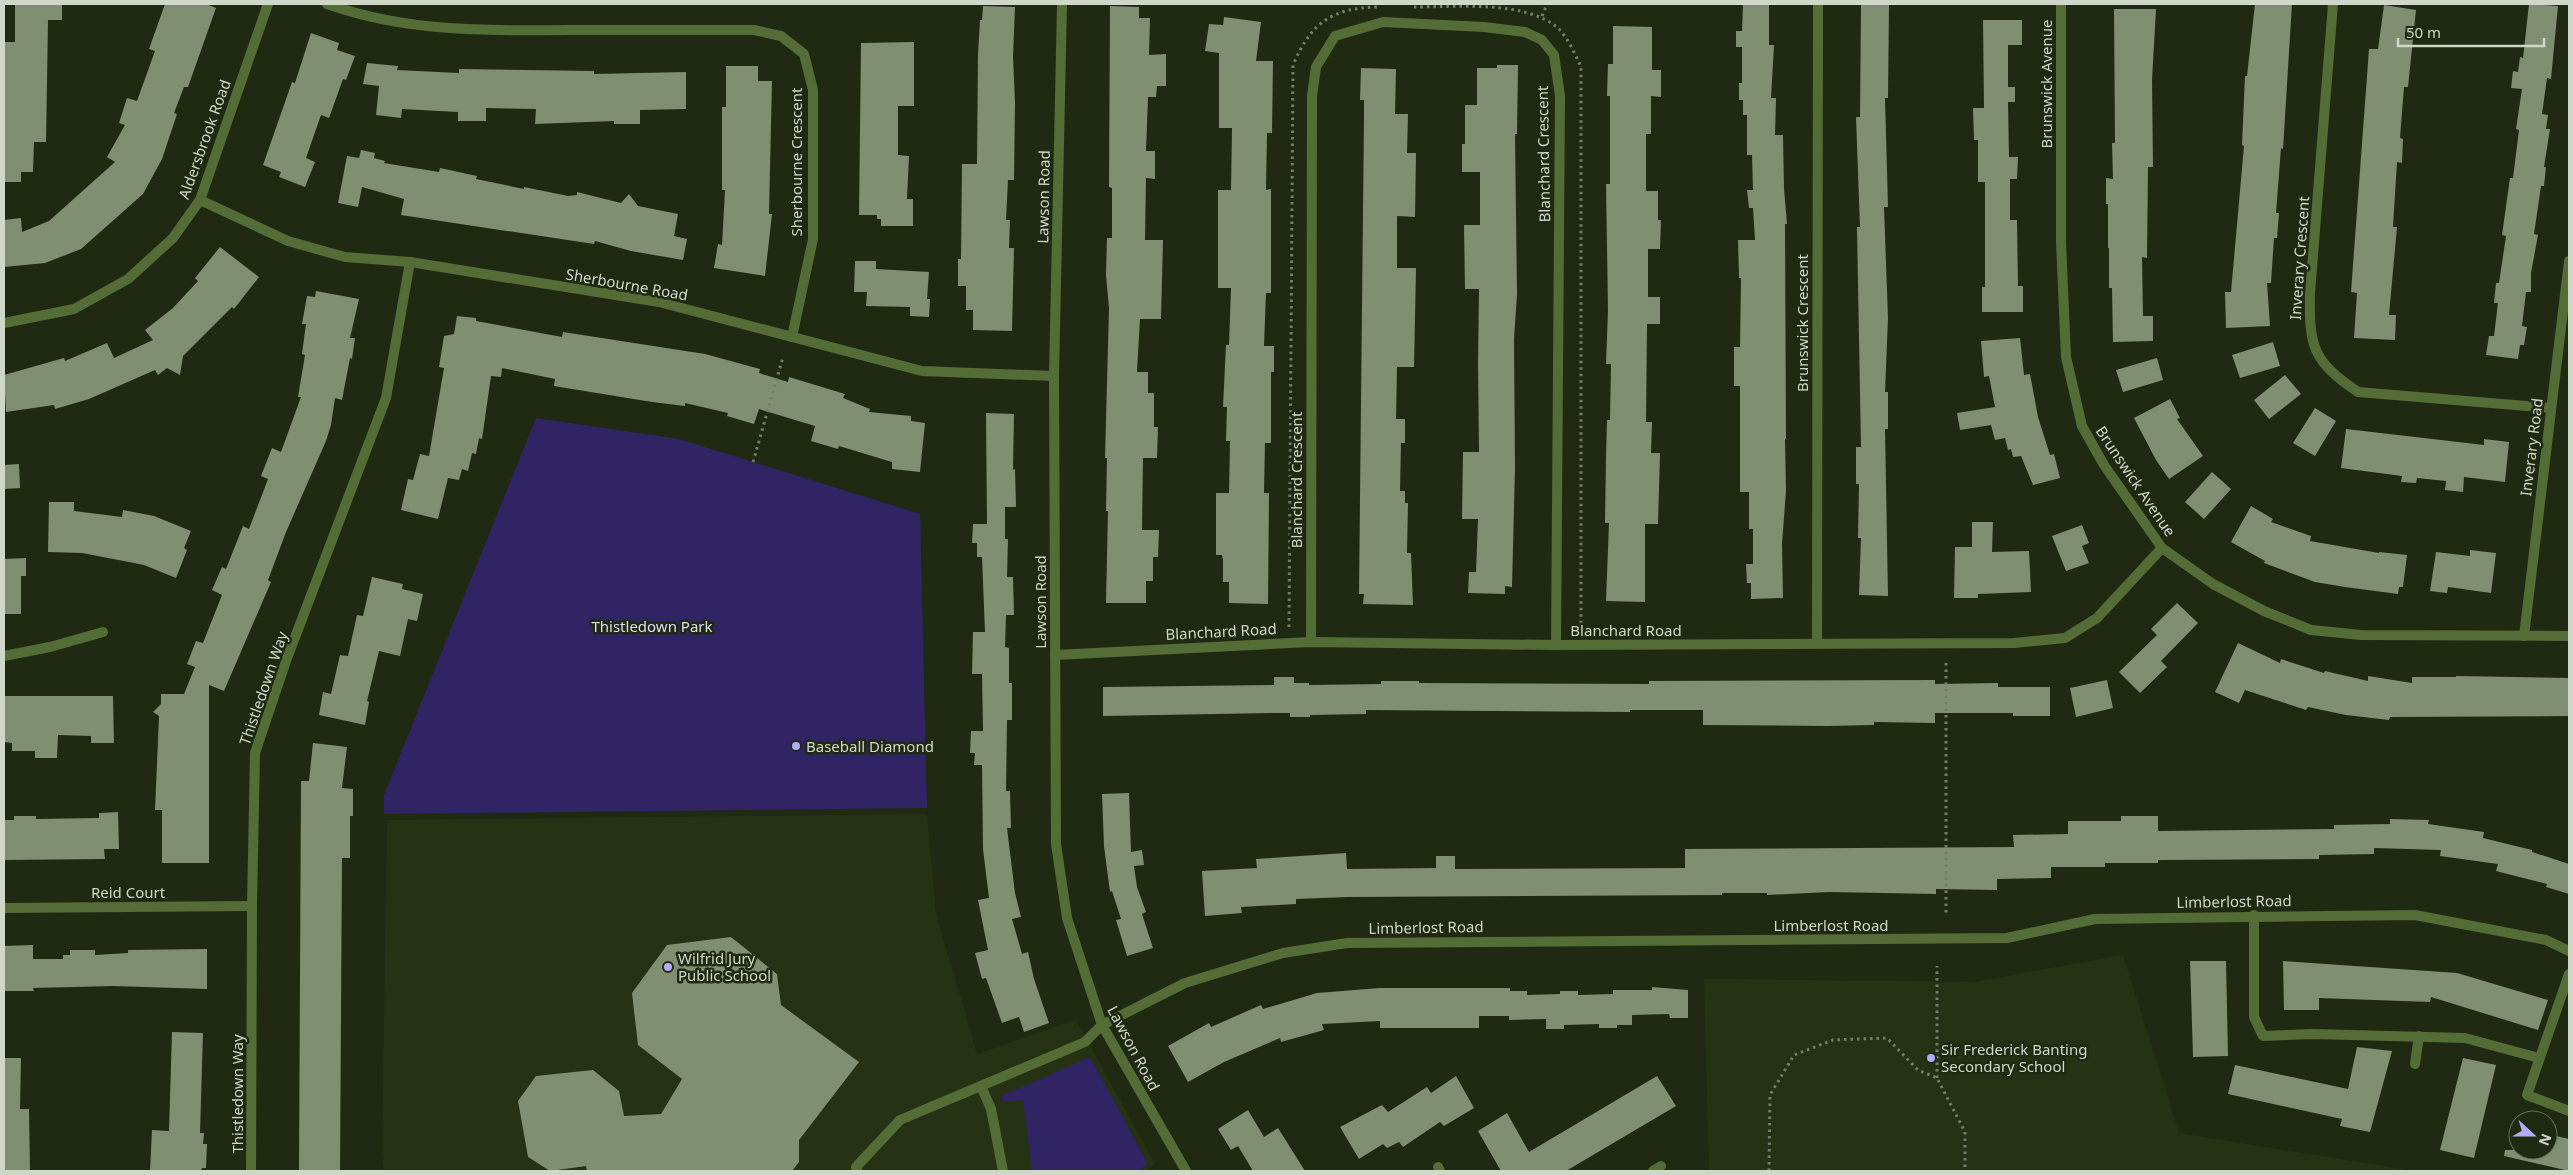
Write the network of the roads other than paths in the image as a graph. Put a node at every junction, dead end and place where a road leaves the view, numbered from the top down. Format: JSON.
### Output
{"nodes":[{"id":1,"x":268,"y":4,"type":"edge"},
{"id":2,"x":327,"y":4,"type":"edge"},
{"id":3,"x":1062,"y":4,"type":"edge"},
{"id":4,"x":1818,"y":4,"type":"edge"},
{"id":5,"x":2061,"y":4,"type":"edge"},
{"id":6,"x":2333,"y":4,"type":"edge"},
{"id":7,"x":200,"y":200,"type":"junction"},
{"id":8,"x":2569,"y":261,"type":"edge"},
{"id":9,"x":410,"y":262,"type":"junction"},
{"id":10,"x":4,"y":323,"type":"edge"},
{"id":11,"x":792,"y":337,"type":"junction"},
{"id":12,"x":1054,"y":376,"type":"junction"},
{"id":13,"x":2550,"y":408,"type":"junction"},
{"id":14,"x":2162,"y":548,"type":"junction"},
{"id":15,"x":103,"y":632,"type":"dead end"},
{"id":16,"x":2524,"y":636,"type":"junction"},
{"id":17,"x":2569,"y":636,"type":"edge"},
{"id":18,"x":1311,"y":642,"type":"junction"},
{"id":19,"x":1817,"y":643,"type":"junction"},
{"id":20,"x":1556,"y":645,"type":"junction"},
{"id":21,"x":1055,"y":655,"type":"junction"},
{"id":22,"x":4,"y":656,"type":"edge"},
{"id":23,"x":252,"y":906,"type":"junction"},
{"id":24,"x":4,"y":908,"type":"edge"},
{"id":25,"x":2254,"y":915,"type":"junction"},
{"id":26,"x":2569,"y":951,"type":"edge"},
{"id":27,"x":2569,"y":974,"type":"edge"},
{"id":28,"x":1102,"y":1025,"type":"junction"},
{"id":29,"x":2419,"y":1036,"type":"junction"},
{"id":30,"x":2540,"y":1058,"type":"junction"},
{"id":31,"x":2415,"y":1064,"type":"dead end"},
{"id":32,"x":981,"y":1086,"type":"junction"},
{"id":33,"x":2569,"y":1110,"type":"edge"},
{"id":34,"x":1183,"y":1170,"type":"edge"},
{"id":35,"x":251,"y":1171,"type":"edge"},
{"id":36,"x":857,"y":1171,"type":"edge"},
{"id":37,"x":1004,"y":1171,"type":"edge"}],
"edges":[{"from":1,"to":7,"type":"street","name":"Aldersbrook Road"},
{"from":2,"to":11,"type":"street","name":"Sherbourne Crescent"},
{"from":3,"to":12,"type":"street","name":"Lawson Road"},
{"from":4,"to":19,"type":"street","name":"Brunswick Crescent"},
{"from":5,"to":14,"type":"street","name":"Brunswick Avenue"},
{"from":6,"to":13,"type":"street","name":"Inverary Crescent"},
{"from":7,"to":9,"type":"street","name":"Sherbourne Road"},
{"from":7,"to":10,"type":"street","name":"Aldersbrook Road"},
{"from":8,"to":13,"type":"street","name":"Inverary Road"},
{"from":9,"to":11,"type":"street","name":"Sherbourne Road"},
{"from":9,"to":23,"type":"street","name":"Thistledown Way"},
{"from":11,"to":12,"type":"street","name":"Sherbourne Road"},
{"from":12,"to":21,"type":"street","name":"Lawson Road"},
{"from":13,"to":16,"type":"street","name":"Inverary Road"},
{"from":14,"to":16,"type":"street","name":"Brunswick Avenue"},
{"from":14,"to":19,"type":"street","name":"Blanchard Road"},
{"from":15,"to":22,"type":"street"},
{"from":16,"to":17,"type":"street","name":"Brunswick Avenue"},
{"from":18,"to":20,"type":"street","name":"Blanchard Road"},
{"from":18,"to":20,"type":"street","name":"Blanchard Crescent"},
{"from":18,"to":21,"type":"street","name":"Blanchard Road"},
{"from":19,"to":20,"type":"street","name":"Blanchard Road"},
{"from":21,"to":28,"type":"street","name":"Lawson Road"},
{"from":23,"to":24,"type":"street","name":"Reid Court"},
{"from":23,"to":35,"type":"street","name":"Thistledown Way"},
{"from":25,"to":26,"type":"street","name":"Limberlost Road"},
{"from":25,"to":28,"type":"street","name":"Limberlost Road"},
{"from":25,"to":29,"type":"street"},
{"from":27,"to":30,"type":"street"},
{"from":28,"to":32,"type":"street","name":"Limberlost Road"},
{"from":28,"to":34,"type":"street","name":"Lawson Road"},
{"from":29,"to":30,"type":"street"},
{"from":29,"to":31,"type":"street"},
{"from":30,"to":33,"type":"street"},
{"from":32,"to":36,"type":"street","name":"Limberlost Road"},
{"from":32,"to":37,"type":"street"}]}
